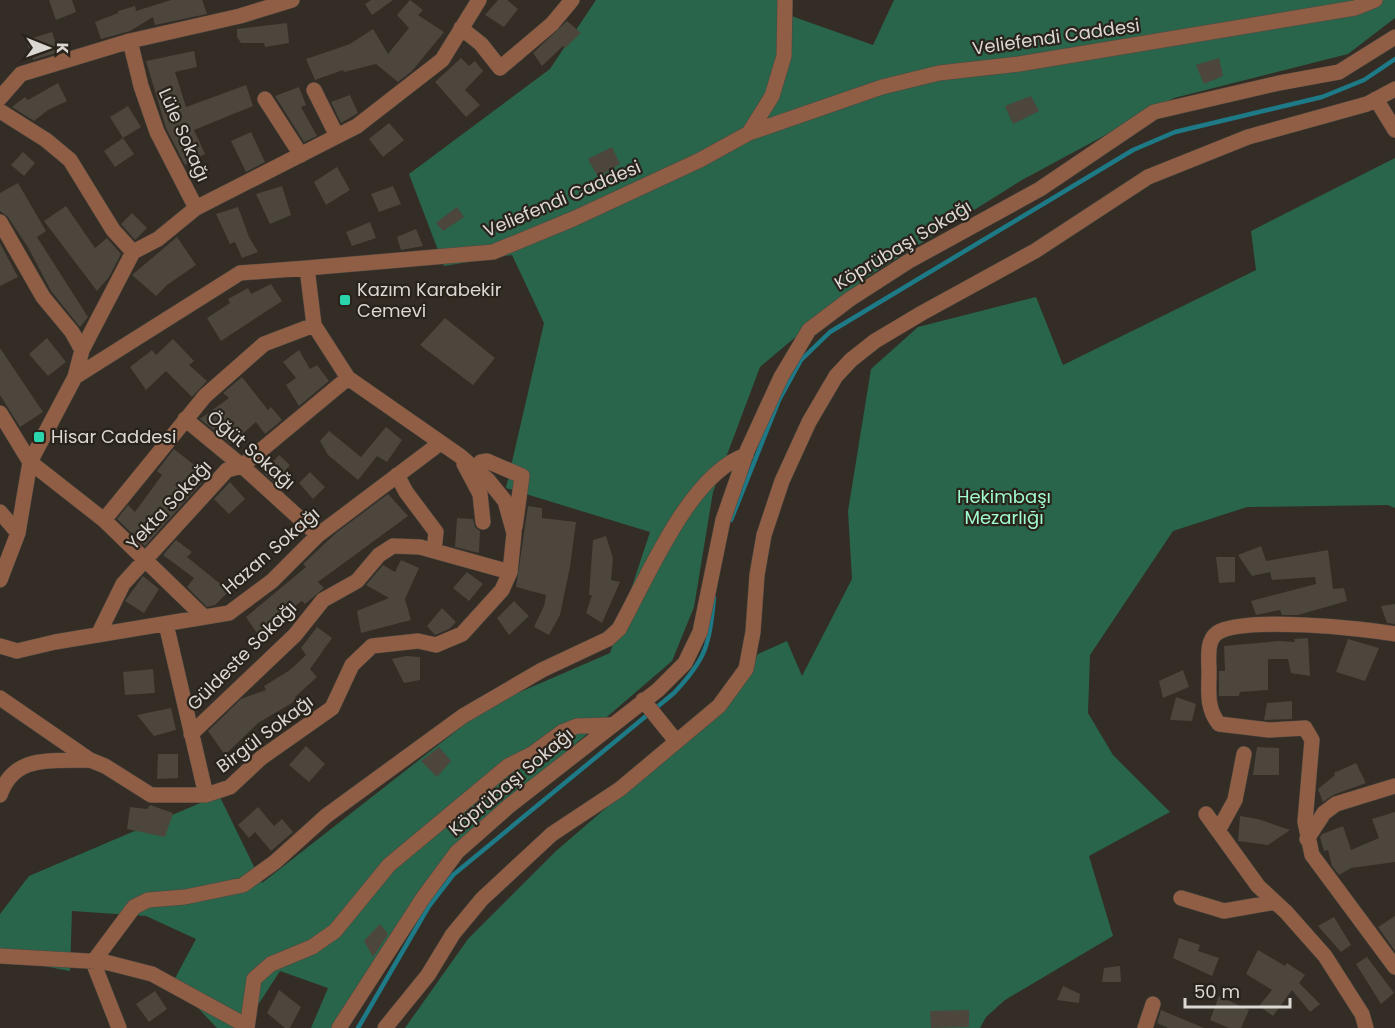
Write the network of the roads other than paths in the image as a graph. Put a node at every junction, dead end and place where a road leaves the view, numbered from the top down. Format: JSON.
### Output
{"nodes":[{"id":1,"x":292,"y":0,"type":"edge"},
{"id":2,"x":479,"y":0,"type":"edge"},
{"id":3,"x":572,"y":0,"type":"edge"},
{"id":4,"x":785,"y":0,"type":"edge"},
{"id":5,"x":1375,"y":0,"type":"edge"},
{"id":6,"x":461,"y":28,"type":"junction"},
{"id":7,"x":1395,"y":37,"type":"edge"},
{"id":8,"x":130,"y":41,"type":"junction"},
{"id":9,"x":1395,"y":89,"type":"edge"},
{"id":10,"x":314,"y":90,"type":"dead end"},
{"id":11,"x":0,"y":98,"type":"edge"},
{"id":12,"x":265,"y":99,"type":"dead end"},
{"id":13,"x":1377,"y":99,"type":"junction"},
{"id":14,"x":0,"y":111,"type":"edge"},
{"id":15,"x":1395,"y":130,"type":"edge"},
{"id":16,"x":749,"y":133,"type":"junction"},
{"id":17,"x":338,"y":136,"type":"junction"},
{"id":18,"x":301,"y":155,"type":"junction"},
{"id":19,"x":196,"y":208,"type":"junction"},
{"id":20,"x":0,"y":222,"type":"edge"},
{"id":21,"x":7,"y":245,"type":"edge"},
{"id":22,"x":133,"y":252,"type":"junction"},
{"id":23,"x":307,"y":268,"type":"junction"},
{"id":24,"x":314,"y":325,"type":"junction"},
{"id":25,"x":82,"y":350,"type":"junction"},
{"id":26,"x":75,"y":377,"type":"junction"},
{"id":27,"x":348,"y":378,"type":"junction"},
{"id":28,"x":0,"y":413,"type":"edge"},
{"id":29,"x":184,"y":419,"type":"junction"},
{"id":30,"x":439,"y":444,"type":"junction"},
{"id":31,"x":746,"y":455,"type":"junction"},
{"id":32,"x":460,"y":456,"type":"junction"},
{"id":33,"x":30,"y":462,"type":"junction"},
{"id":34,"x":242,"y":466,"type":"junction"},
{"id":35,"x":477,"y":470,"type":"junction"},
{"id":36,"x":397,"y":475,"type":"junction"},
{"id":37,"x":0,"y":512,"type":"edge"},
{"id":38,"x":104,"y":520,"type":"junction"},
{"id":39,"x":483,"y":522,"type":"dead end"},
{"id":40,"x":18,"y":533,"type":"junction"},
{"id":41,"x":514,"y":533,"type":"junction"},
{"id":42,"x":318,"y":535,"type":"junction"},
{"id":43,"x":434,"y":551,"type":"junction"},
{"id":44,"x":144,"y":561,"type":"junction"},
{"id":45,"x":510,"y":572,"type":"junction"},
{"id":46,"x":0,"y":577,"type":"edge"},
{"id":47,"x":204,"y":617,"type":"junction"},
{"id":48,"x":166,"y":624,"type":"junction"},
{"id":49,"x":1395,"y":633,"type":"edge"},
{"id":50,"x":98,"y":635,"type":"junction"},
{"id":51,"x":0,"y":646,"type":"edge"},
{"id":52,"x":0,"y":698,"type":"edge"},
{"id":53,"x":646,"y":703,"type":"junction"},
{"id":54,"x":610,"y":725,"type":"junction"},
{"id":55,"x":191,"y":734,"type":"junction"},
{"id":56,"x":672,"y":736,"type":"junction"},
{"id":57,"x":1244,"y":754,"type":"dead end"},
{"id":58,"x":90,"y":760,"type":"junction"},
{"id":59,"x":1395,"y":786,"type":"edge"},
{"id":60,"x":0,"y":795,"type":"edge"},
{"id":61,"x":206,"y":795,"type":"junction"},
{"id":62,"x":1206,"y":814,"type":"dead end"},
{"id":63,"x":1218,"y":831,"type":"junction"},
{"id":64,"x":1307,"y":839,"type":"junction"},
{"id":65,"x":1180,"y":898,"type":"dead end"},
{"id":66,"x":1275,"y":902,"type":"junction"},
{"id":67,"x":0,"y":957,"type":"edge"},
{"id":68,"x":93,"y":962,"type":"junction"},
{"id":69,"x":1395,"y":967,"type":"edge"},
{"id":70,"x":1153,"y":1004,"type":"dead end"},
{"id":71,"x":247,"y":1027,"type":"edge"},
{"id":72,"x":119,"y":1028,"type":"edge"},
{"id":73,"x":339,"y":1028,"type":"edge"},
{"id":74,"x":385,"y":1028,"type":"edge"},
{"id":75,"x":1145,"y":1028,"type":"edge"},
{"id":76,"x":1366,"y":1028,"type":"edge"}],
"edges":[{"from":1,"to":8,"type":"street"},
{"from":2,"to":6,"type":"street"},
{"from":3,"to":6,"type":"street"},
{"from":4,"to":16,"type":"street"},
{"from":5,"to":16,"type":"street","name":"Veliefendi Caddesi"},
{"from":6,"to":17,"type":"street"},
{"from":7,"to":31,"type":"street","name":"Köprübaşı Sokağı"},
{"from":8,"to":11,"type":"street"},
{"from":8,"to":19,"type":"street","name":"Lüle Sokağı"},
{"from":9,"to":13,"type":"street"},
{"from":10,"to":17,"type":"street"},
{"from":12,"to":18,"type":"street"},
{"from":13,"to":15,"type":"street"},
{"from":13,"to":56,"type":"street"},
{"from":14,"to":22,"type":"street"},
{"from":16,"to":23,"type":"street","name":"Veliefendi Caddesi"},
{"from":17,"to":18,"type":"street"},
{"from":18,"to":19,"type":"street"},
{"from":19,"to":22,"type":"street"},
{"from":20,"to":21,"type":"street"},
{"from":21,"to":25,"type":"street"},
{"from":22,"to":25,"type":"street"},
{"from":23,"to":24,"type":"street","name":"Birgül Sokağı"},
{"from":23,"to":26,"type":"street"},
{"from":24,"to":27,"type":"street","name":"Birgül Sokağı"},
{"from":24,"to":29,"type":"street"},
{"from":25,"to":26,"type":"street"},
{"from":26,"to":33,"type":"street"},
{"from":27,"to":30,"type":"street","name":"Birgül Sokağı"},
{"from":27,"to":34,"type":"street","name":"Yekta Sokağı"},
{"from":28,"to":33,"type":"street"},
{"from":29,"to":34,"type":"street","name":"Öğüt Sokağı"},
{"from":29,"to":38,"type":"street"},
{"from":30,"to":32,"type":"street","name":"Birgül Sokağı"},
{"from":30,"to":36,"type":"street","name":"Hazan Sokağı"},
{"from":31,"to":53,"type":"street","name":"Köprübaşı Sokağı"},
{"from":31,"to":68,"type":"street"},
{"from":32,"to":35,"type":"street","name":"Birgül Sokağı"},
{"from":32,"to":39,"type":"street"},
{"from":33,"to":38,"type":"street"},
{"from":33,"to":40,"type":"street"},
{"from":34,"to":42,"type":"street","name":"Öğüt Sokağı"},
{"from":34,"to":44,"type":"street","name":"Yekta Sokağı"},
{"from":35,"to":41,"type":"street","name":"Birgül Sokağı"},
{"from":35,"to":41,"type":"street","name":"Birgül Sokağı"},
{"from":36,"to":42,"type":"street","name":"Hazan Sokağı"},
{"from":36,"to":43,"type":"street"},
{"from":37,"to":40,"type":"street"},
{"from":38,"to":44,"type":"street"},
{"from":40,"to":46,"type":"street"},
{"from":41,"to":45,"type":"street","name":"Birgül Sokağı"},
{"from":42,"to":47,"type":"street","name":"Hazan Sokağı"},
{"from":43,"to":45,"type":"street","name":"Güldeste Sokağı"},
{"from":43,"to":55,"type":"street","name":"Güldeste Sokağı"},
{"from":44,"to":47,"type":"street"},
{"from":44,"to":50,"type":"street","name":"Yekta Sokağı"},
{"from":45,"to":61,"type":"street","name":"Birgül Sokağı"},
{"from":47,"to":48,"type":"street","name":"Hazan Sokağı"},
{"from":48,"to":50,"type":"street","name":"Hazan Sokağı"},
{"from":48,"to":55,"type":"street"},
{"from":49,"to":64,"type":"street"},
{"from":50,"to":51,"type":"street","name":"Hazan Sokağı"},
{"from":52,"to":58,"type":"street","name":"Birgül Sokağı"},
{"from":53,"to":54,"type":"street","name":"Köprübaşı Sokağı"},
{"from":53,"to":56,"type":"street"},
{"from":54,"to":71,"type":"street"},
{"from":54,"to":73,"type":"street","name":"Köprübaşı Sokağı"},
{"from":55,"to":61,"type":"street"},
{"from":56,"to":74,"type":"street"},
{"from":57,"to":63,"type":"street"},
{"from":58,"to":60,"type":"street"},
{"from":58,"to":61,"type":"street","name":"Birgül Sokağı"},
{"from":59,"to":64,"type":"street"},
{"from":62,"to":63,"type":"street"},
{"from":63,"to":66,"type":"street"},
{"from":64,"to":69,"type":"street"},
{"from":65,"to":66,"type":"street"},
{"from":66,"to":76,"type":"street"},
{"from":67,"to":68,"type":"street"},
{"from":68,"to":71,"type":"street"},
{"from":68,"to":72,"type":"street"},
{"from":70,"to":75,"type":"street"}]}
